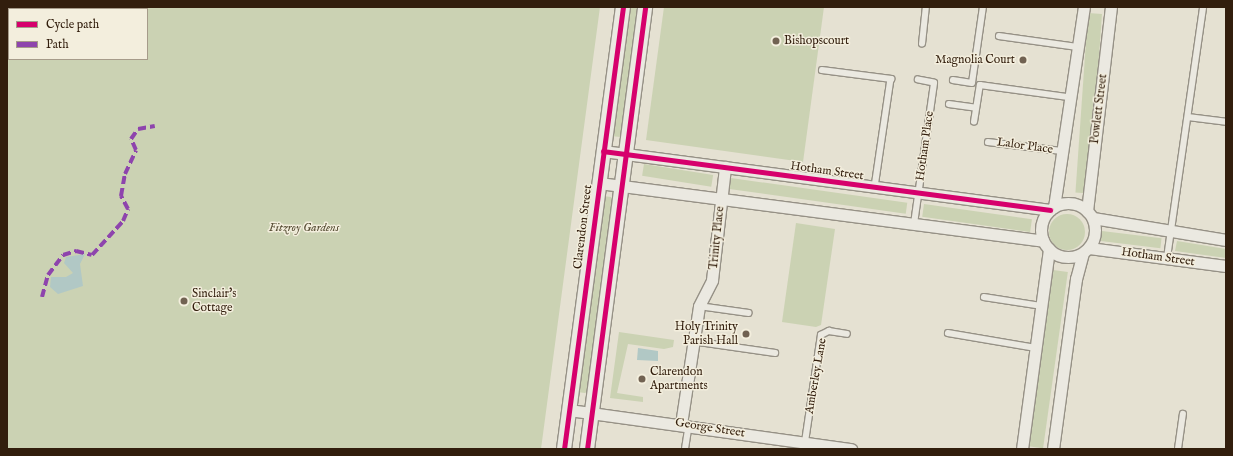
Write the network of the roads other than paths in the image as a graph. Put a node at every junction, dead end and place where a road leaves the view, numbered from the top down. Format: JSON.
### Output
{"nodes":[{"id":1,"x":623,"y":7,"type":"edge"},
{"id":2,"x":645,"y":7,"type":"edge"},
{"id":3,"x":926,"y":7,"type":"edge"},
{"id":4,"x":983,"y":7,"type":"edge"},
{"id":5,"x":1084,"y":7,"type":"edge"},
{"id":6,"x":1111,"y":7,"type":"edge"},
{"id":7,"x":1203,"y":7,"type":"edge"},
{"id":8,"x":999,"y":36,"type":"dead end"},
{"id":9,"x":922,"y":44,"type":"dead end"},
{"id":10,"x":1077,"y":47,"type":"junction"},
{"id":11,"x":822,"y":70,"type":"dead end"},
{"id":12,"x":918,"y":80,"type":"dead end"},
{"id":13,"x":953,"y":80,"type":"dead end"},
{"id":14,"x":1068,"y":97,"type":"junction"},
{"id":15,"x":949,"y":104,"type":"dead end"},
{"id":16,"x":976,"y":108,"type":"junction"},
{"id":17,"x":1188,"y":117,"type":"junction"},
{"id":18,"x":974,"y":122,"type":"dead end"},
{"id":19,"x":1226,"y":122,"type":"edge"},
{"id":20,"x":988,"y":142,"type":"dead end"},
{"id":21,"x":603,"y":151,"type":"junction"},
{"id":22,"x":1061,"y":151,"type":"junction"},
{"id":23,"x":625,"y":154,"type":"junction"},
{"id":24,"x":725,"y":167,"type":"junction"},
{"id":25,"x":599,"y":183,"type":"junction"},
{"id":26,"x":620,"y":186,"type":"junction"},
{"id":27,"x":875,"y":187,"type":"junction"},
{"id":28,"x":918,"y":193,"type":"junction"},
{"id":29,"x":721,"y":199,"type":"junction"},
{"id":30,"x":1052,"y":209,"type":"junction"},
{"id":31,"x":1090,"y":215,"type":"junction"},
{"id":32,"x":914,"y":224,"type":"junction"},
{"id":33,"x":1172,"y":232,"type":"junction"},
{"id":34,"x":1226,"y":240,"type":"edge"},
{"id":35,"x":1046,"y":245,"type":"junction"},
{"id":36,"x":1086,"y":250,"type":"junction"},
{"id":37,"x":1167,"y":258,"type":"junction"},
{"id":38,"x":1226,"y":266,"type":"edge"},
{"id":39,"x":984,"y":297,"type":"dead end"},
{"id":40,"x":699,"y":306,"type":"junction"},
{"id":41,"x":1042,"y":306,"type":"junction"},
{"id":42,"x":749,"y":313,"type":"dead end"},
{"id":43,"x":948,"y":333,"type":"dead end"},
{"id":44,"x":847,"y":334,"type":"dead end"},
{"id":45,"x":692,"y":341,"type":"junction"},
{"id":46,"x":1036,"y":348,"type":"junction"},
{"id":47,"x":776,"y":353,"type":"dead end"},
{"id":48,"x":569,"y":410,"type":"junction"},
{"id":49,"x":591,"y":412,"type":"junction"},
{"id":50,"x":1183,"y":414,"type":"dead end"},
{"id":51,"x":685,"y":424,"type":"junction"},
{"id":52,"x":805,"y":442,"type":"junction"},
{"id":53,"x":564,"y":449,"type":"edge"},
{"id":54,"x":587,"y":449,"type":"edge"},
{"id":55,"x":685,"y":449,"type":"edge"},
{"id":56,"x":851,"y":449,"type":"edge"},
{"id":57,"x":1022,"y":449,"type":"edge"},
{"id":58,"x":1053,"y":449,"type":"edge"},
{"id":59,"x":1178,"y":449,"type":"edge"}],
"edges":[{"from":1,"to":21,"type":"street","name":"Clarendon Street"},
{"from":2,"to":23,"type":"street"},
{"from":3,"to":9,"type":"lane"},
{"from":4,"to":13,"type":"lane"},
{"from":5,"to":10,"type":"street"},
{"from":6,"to":31,"type":"street","name":"Powlett Street"},
{"from":7,"to":17,"type":"lane"},
{"from":8,"to":10,"type":"lane"},
{"from":10,"to":14,"type":"street"},
{"from":11,"to":27,"type":"lane"},
{"from":12,"to":28,"type":"lane","name":"Hotham Place"},
{"from":14,"to":16,"type":"lane"},
{"from":14,"to":22,"type":"street"},
{"from":15,"to":16,"type":"lane"},
{"from":16,"to":18,"type":"lane"},
{"from":17,"to":19,"type":"lane"},
{"from":17,"to":33,"type":"lane"},
{"from":20,"to":22,"type":"lane","name":"Lalor Place"},
{"from":21,"to":23,"type":"street","name":"Hotham Street"},
{"from":21,"to":25,"type":"street","name":"Clarendon Street"},
{"from":22,"to":30,"type":"street"},
{"from":23,"to":24,"type":"street","name":"Hotham Street"},
{"from":23,"to":26,"type":"street"},
{"from":24,"to":27,"type":"street","name":"Hotham Street"},
{"from":24,"to":29,"type":"street","name":"Trinity Place"},
{"from":25,"to":26,"type":"street"},
{"from":25,"to":48,"type":"street","name":"Clarendon Street"},
{"from":26,"to":29,"type":"street"},
{"from":26,"to":49,"type":"street"},
{"from":27,"to":28,"type":"street","name":"Hotham Street"},
{"from":28,"to":30,"type":"street","name":"Hotham Street"},
{"from":28,"to":32,"type":"lane","name":"Hotham Place"},
{"from":29,"to":32,"type":"street"},
{"from":29,"to":40,"type":"street","name":"Trinity Place"},
{"from":30,"to":31,"type":"street"},
{"from":30,"to":35,"type":"street"},
{"from":31,"to":33,"type":"street"},
{"from":31,"to":36,"type":"street"},
{"from":32,"to":35,"type":"street"},
{"from":33,"to":34,"type":"street"},
{"from":33,"to":37,"type":"lane"},
{"from":35,"to":36,"type":"street"},
{"from":35,"to":41,"type":"street"},
{"from":36,"to":37,"type":"street","name":"Hotham Street"},
{"from":36,"to":58,"type":"street"},
{"from":37,"to":38,"type":"street","name":"Hotham Street"},
{"from":39,"to":41,"type":"lane"},
{"from":40,"to":42,"type":"lane"},
{"from":40,"to":45,"type":"street","name":"Trinity Place"},
{"from":41,"to":46,"type":"street"},
{"from":43,"to":46,"type":"lane"},
{"from":44,"to":52,"type":"lane","name":"Amberley Lane"},
{"from":45,"to":47,"type":"lane"},
{"from":45,"to":51,"type":"street","name":"Trinity Place"},
{"from":46,"to":57,"type":"street"},
{"from":48,"to":49,"type":"street","name":"George Street"},
{"from":48,"to":53,"type":"street","name":"Clarendon Street"},
{"from":49,"to":51,"type":"street","name":"George Street"},
{"from":49,"to":54,"type":"street"},
{"from":50,"to":59,"type":"lane"},
{"from":51,"to":52,"type":"street","name":"George Street"},
{"from":51,"to":55,"type":"lane"},
{"from":52,"to":56,"type":"street","name":"George Street"}]}
